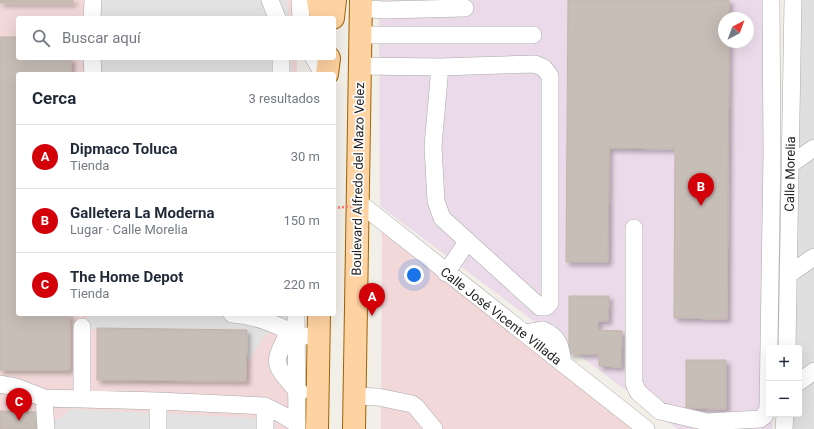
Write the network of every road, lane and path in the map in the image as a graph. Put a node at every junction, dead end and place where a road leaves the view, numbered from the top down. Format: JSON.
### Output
{"nodes":[{"id":1,"x":93,"y":0,"type":"edge"},
{"id":2,"x":270,"y":0,"type":"edge"},
{"id":3,"x":300,"y":0,"type":"edge"},
{"id":4,"x":318,"y":0,"type":"edge"},
{"id":5,"x":335,"y":0,"type":"edge"},
{"id":6,"x":771,"y":0,"type":"edge"},
{"id":7,"x":793,"y":0,"type":"edge"},
{"id":8,"x":361,"y":4,"type":"edge"},
{"id":9,"x":465,"y":8,"type":"dead end"},
{"id":10,"x":92,"y":16,"type":"edge"},
{"id":11,"x":276,"y":16,"type":"edge"},
{"id":12,"x":301,"y":16,"type":"edge"},
{"id":13,"x":321,"y":16,"type":"edge"},
{"id":14,"x":333,"y":16,"type":"edge"},
{"id":15,"x":360,"y":35,"type":"junction"},
{"id":16,"x":533,"y":35,"type":"dead end"},
{"id":17,"x":92,"y":60,"type":"edge"},
{"id":18,"x":281,"y":60,"type":"edge"},
{"id":19,"x":315,"y":60,"type":"edge"},
{"id":20,"x":329,"y":60,"type":"edge"},
{"id":21,"x":360,"y":66,"type":"junction"},
{"id":22,"x":440,"y":67,"type":"junction"},
{"id":23,"x":93,"y":72,"type":"edge"},
{"id":24,"x":281,"y":72,"type":"edge"},
{"id":25,"x":322,"y":72,"type":"edge"},
{"id":26,"x":327,"y":72,"type":"edge"},
{"id":27,"x":814,"y":148,"type":"edge"},
{"id":28,"x":791,"y":164,"type":"junction"},
{"id":29,"x":360,"y":203,"type":"junction"},
{"id":30,"x":336,"y":208,"type":"edge"},
{"id":31,"x":634,"y":228,"type":"dead end"},
{"id":32,"x":467,"y":242,"type":"junction"},
{"id":33,"x":814,"y":257,"type":"edge"},
{"id":34,"x":446,"y":273,"type":"junction"},
{"id":35,"x":788,"y":275,"type":"junction"},
{"id":36,"x":255,"y":316,"type":"edge"},
{"id":37,"x":296,"y":316,"type":"edge"},
{"id":38,"x":319,"y":316,"type":"edge"},
{"id":39,"x":272,"y":319,"type":"edge"},
{"id":40,"x":82,"y":327,"type":"dead end"},
{"id":41,"x":292,"y":333,"type":"junction"},
{"id":42,"x":318,"y":337,"type":"junction"},
{"id":43,"x":787,"y":345,"type":"edge"},
{"id":44,"x":814,"y":371,"type":"edge"},
{"id":45,"x":800,"y":381,"type":"edge"},
{"id":46,"x":0,"y":384,"type":"edge"},
{"id":47,"x":297,"y":391,"type":"junction"},
{"id":48,"x":354,"y":396,"type":"junction"},
{"id":49,"x":44,"y":398,"type":"junction"},
{"id":50,"x":82,"y":399,"type":"junction"},
{"id":51,"x":318,"y":399,"type":"junction"},
{"id":52,"x":158,"y":401,"type":"junction"},
{"id":53,"x":265,"y":406,"type":"junction"},
{"id":54,"x":785,"y":417,"type":"edge"},
{"id":55,"x":304,"y":427,"type":"edge"},
{"id":56,"x":46,"y":429,"type":"edge"},
{"id":57,"x":158,"y":429,"type":"edge"},
{"id":58,"x":265,"y":429,"type":"edge"},
{"id":59,"x":354,"y":429,"type":"edge"},
{"id":60,"x":434,"y":429,"type":"edge"},
{"id":61,"x":646,"y":429,"type":"edge"},
{"id":62,"x":784,"y":429,"type":"edge"}],
"edges":[{"from":1,"to":10,"type":"street"},
{"from":2,"to":11,"type":"street"},
{"from":3,"to":12,"type":"street"},
{"from":4,"to":13,"type":"main road"},
{"from":5,"to":14,"type":"main road"},
{"from":6,"to":31,"type":"street"},
{"from":7,"to":28,"type":"street","name":"Calle Morelia"},
{"from":8,"to":9,"type":"street"},
{"from":8,"to":15,"type":"main road","name":"Boulevard Alfredo del Mazo Velez"},
{"from":15,"to":16,"type":"street"},
{"from":15,"to":21,"type":"main road","name":"Boulevard Alfredo del Mazo Velez"},
{"from":17,"to":23,"type":"street"},
{"from":18,"to":24,"type":"street"},
{"from":19,"to":25,"type":"street"},
{"from":20,"to":26,"type":"main road"},
{"from":21,"to":22,"type":"street"},
{"from":21,"to":29,"type":"main road","name":"Boulevard Alfredo del Mazo Velez"},
{"from":22,"to":32,"type":"street"},
{"from":22,"to":32,"type":"street"},
{"from":27,"to":28,"type":"street"},
{"from":28,"to":35,"type":"street","name":"Calle Morelia"},
{"from":29,"to":30,"type":"path","bridge":true},
{"from":29,"to":34,"type":"street","name":"Calle José Vicente Villada"},
{"from":29,"to":48,"type":"main road","name":"Boulevard Alfredo del Mazo Velez"},
{"from":32,"to":34,"type":"street"},
{"from":33,"to":35,"type":"street"},
{"from":34,"to":61,"type":"street","name":"Calle José Vicente Villada"},
{"from":35,"to":43,"type":"street","name":"Calle Morelia"},
{"from":36,"to":39,"type":"street"},
{"from":37,"to":41,"type":"street"},
{"from":38,"to":42,"type":"main road"},
{"from":39,"to":41,"type":"street"},
{"from":40,"to":50,"type":"street"},
{"from":41,"to":42,"type":"street"},
{"from":41,"to":47,"type":"street"},
{"from":42,"to":51,"type":"main road"},
{"from":44,"to":45,"type":"street"},
{"from":46,"to":49,"type":"street"},
{"from":47,"to":51,"type":"street"},
{"from":47,"to":55,"type":"street"},
{"from":48,"to":59,"type":"main road","name":"Boulevard Alfredo del Mazo Velez"},
{"from":48,"to":60,"type":"street"},
{"from":49,"to":50,"type":"street"},
{"from":49,"to":56,"type":"street"},
{"from":50,"to":52,"type":"street"},
{"from":51,"to":55,"type":"main road"},
{"from":52,"to":53,"type":"street"},
{"from":52,"to":57,"type":"street"},
{"from":53,"to":55,"type":"street"},
{"from":53,"to":58,"type":"street"},
{"from":54,"to":62,"type":"street"}]}
